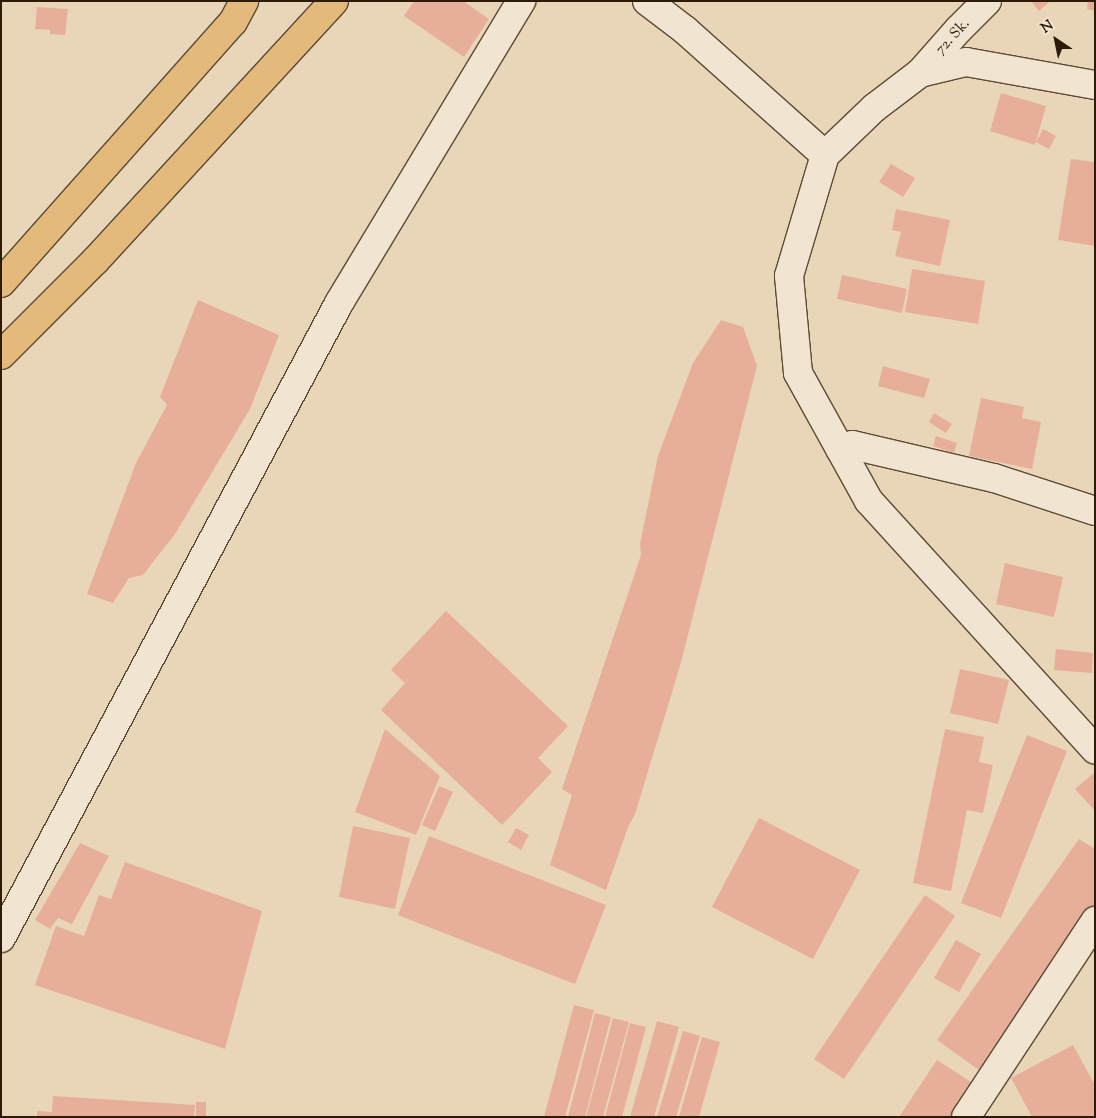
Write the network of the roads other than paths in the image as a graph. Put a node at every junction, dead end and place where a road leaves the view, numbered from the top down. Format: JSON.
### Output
{"nodes":[{"id":1,"x":244,"y":1,"type":"edge"},
{"id":2,"x":334,"y":1,"type":"edge"},
{"id":3,"x":522,"y":1,"type":"edge"},
{"id":4,"x":647,"y":1,"type":"edge"},
{"id":5,"x":987,"y":1,"type":"edge"},
{"id":6,"x":920,"y":73,"type":"junction"},
{"id":7,"x":1095,"y":85,"type":"edge"},
{"id":8,"x":825,"y":155,"type":"junction"},
{"id":9,"x":1,"y":283,"type":"edge"},
{"id":10,"x":1,"y":355,"type":"edge"},
{"id":11,"x":840,"y":449,"type":"junction"},
{"id":12,"x":1095,"y":512,"type":"edge"},
{"id":13,"x":1090,"y":743,"type":"edge"},
{"id":14,"x":1095,"y":921,"type":"edge"},
{"id":15,"x":1,"y":938,"type":"edge"},
{"id":16,"x":966,"y":1117,"type":"edge"}],
"edges":[{"from":1,"to":9,"type":"main road"},
{"from":2,"to":10,"type":"main road"},
{"from":3,"to":15,"type":"street"},
{"from":4,"to":8,"type":"street"},
{"from":5,"to":6,"type":"street","name":"72. Sk."},
{"from":6,"to":7,"type":"street"},
{"from":6,"to":8,"type":"street"},
{"from":8,"to":11,"type":"street"},
{"from":11,"to":12,"type":"street"},
{"from":11,"to":13,"type":"street"},
{"from":14,"to":16,"type":"street"}]}
